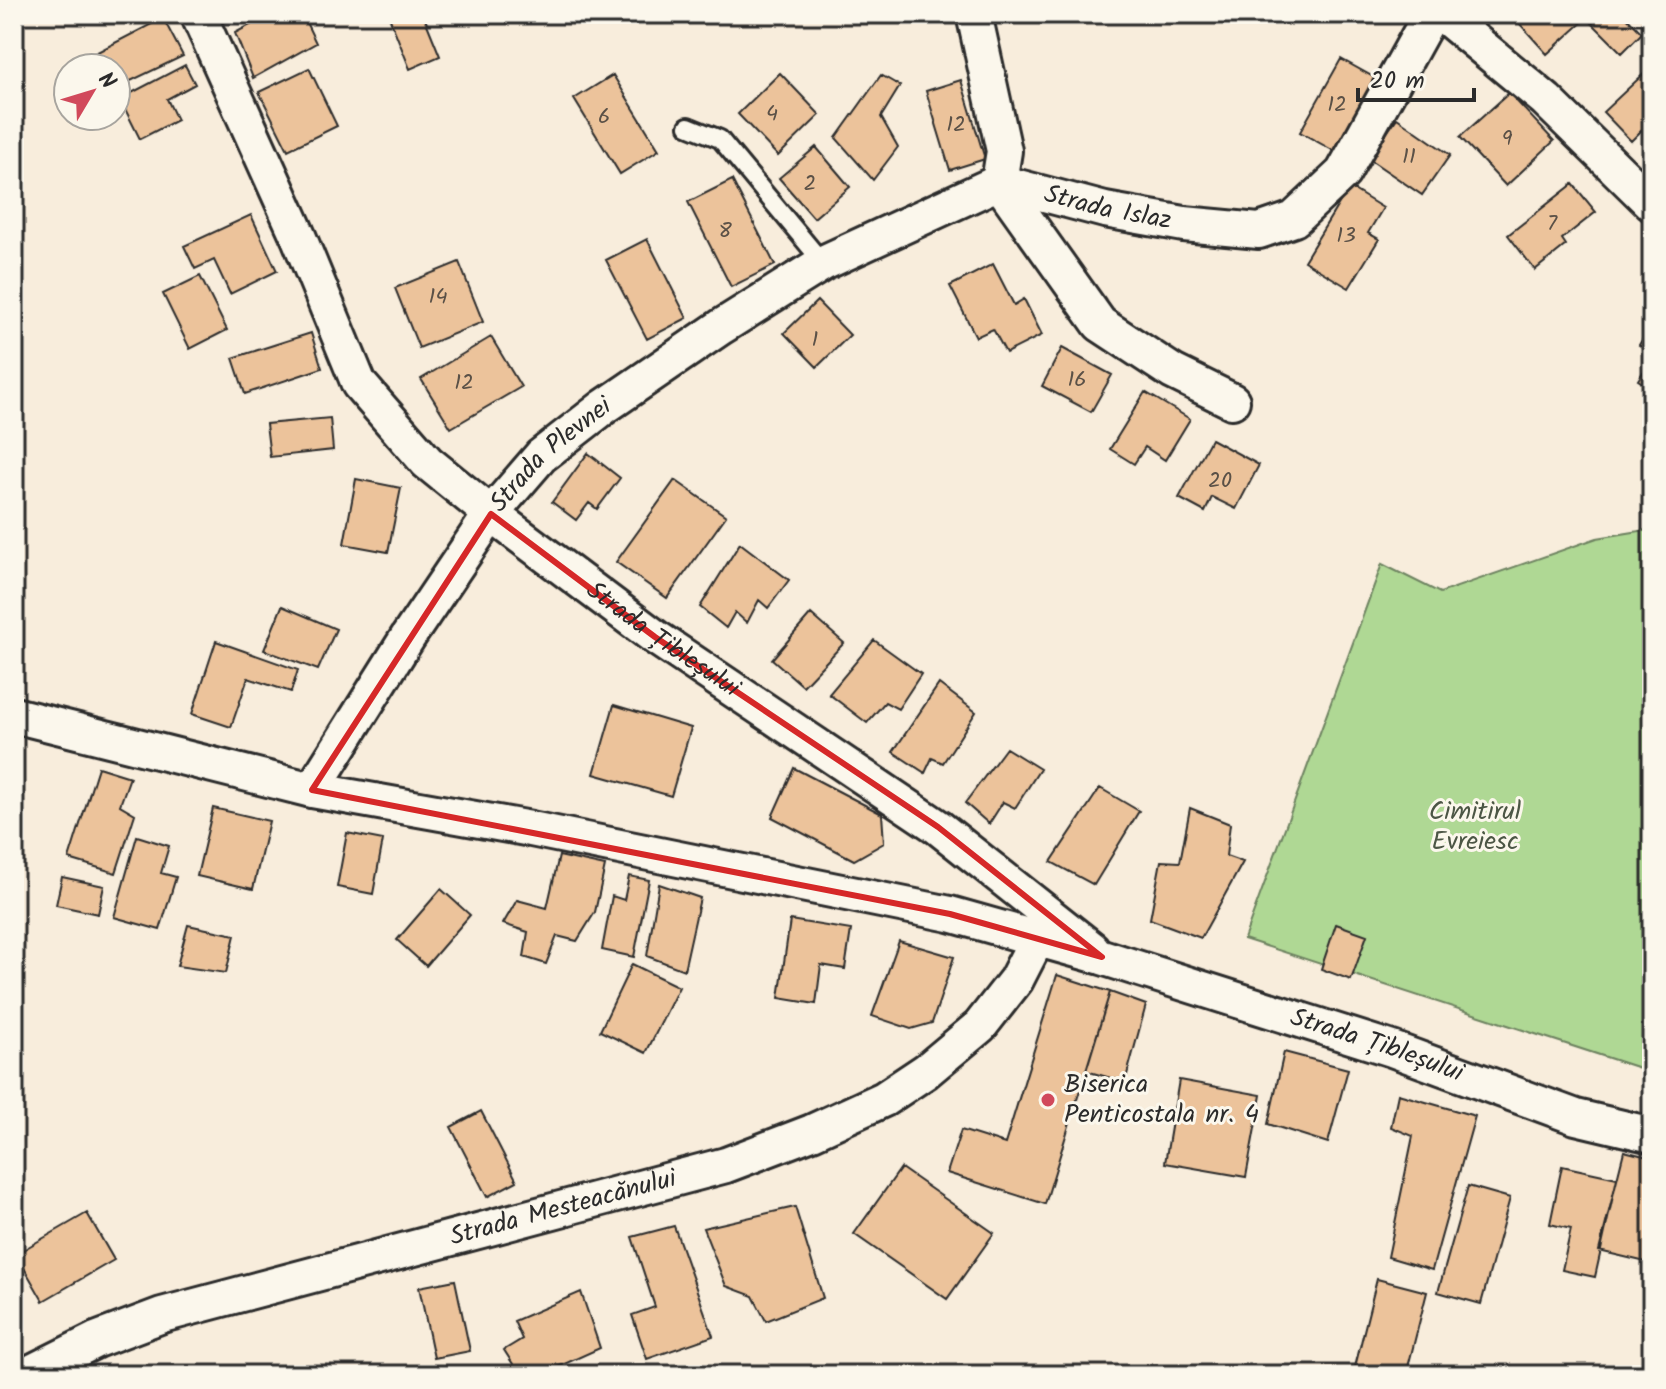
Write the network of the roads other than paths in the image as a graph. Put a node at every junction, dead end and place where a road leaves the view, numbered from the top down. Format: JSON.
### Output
{"nodes":[{"id":1,"x":198,"y":14,"type":"edge"},
{"id":2,"x":974,"y":14,"type":"edge"},
{"id":3,"x":1431,"y":14,"type":"edge"},
{"id":4,"x":1442,"y":14,"type":"edge"},
{"id":5,"x":688,"y":126,"type":"dead end"},
{"id":6,"x":999,"y":182,"type":"junction"},
{"id":7,"x":1652,"y":204,"type":"edge"},
{"id":8,"x":823,"y":263,"type":"junction"},
{"id":9,"x":1232,"y":401,"type":"dead end"},
{"id":10,"x":491,"y":514,"type":"junction"},
{"id":11,"x":14,"y":715,"type":"edge"},
{"id":12,"x":312,"y":790,"type":"junction"},
{"id":13,"x":1037,"y":939,"type":"junction"},
{"id":14,"x":1102,"y":957,"type":"junction"},
{"id":15,"x":1652,"y":1135,"type":"edge"},
{"id":16,"x":26,"y":1375,"type":"edge"}],
"edges":[{"from":1,"to":10,"type":"street","name":"Strada Plevnei"},
{"from":2,"to":6,"type":"street"},
{"from":3,"to":6,"type":"street","name":"Strada Islaz"},
{"from":4,"to":7,"type":"street"},
{"from":5,"to":8,"type":"lane"},
{"from":6,"to":8,"type":"street","name":"Strada Plevnei"},
{"from":6,"to":9,"type":"street","name":"Strada Islaz"},
{"from":8,"to":10,"type":"street","name":"Strada Plevnei"},
{"from":10,"to":12,"type":"street"},
{"from":10,"to":14,"type":"street","name":"Strada Țibleșului"},
{"from":11,"to":12,"type":"street","name":"Strada Țibleșului"},
{"from":12,"to":13,"type":"street","name":"Strada Țibleșului"},
{"from":13,"to":14,"type":"street","name":"Strada Țibleșului"},
{"from":13,"to":16,"type":"street","name":"Strada Mesteacănului"},
{"from":14,"to":15,"type":"street","name":"Strada Țibleșului"}]}
